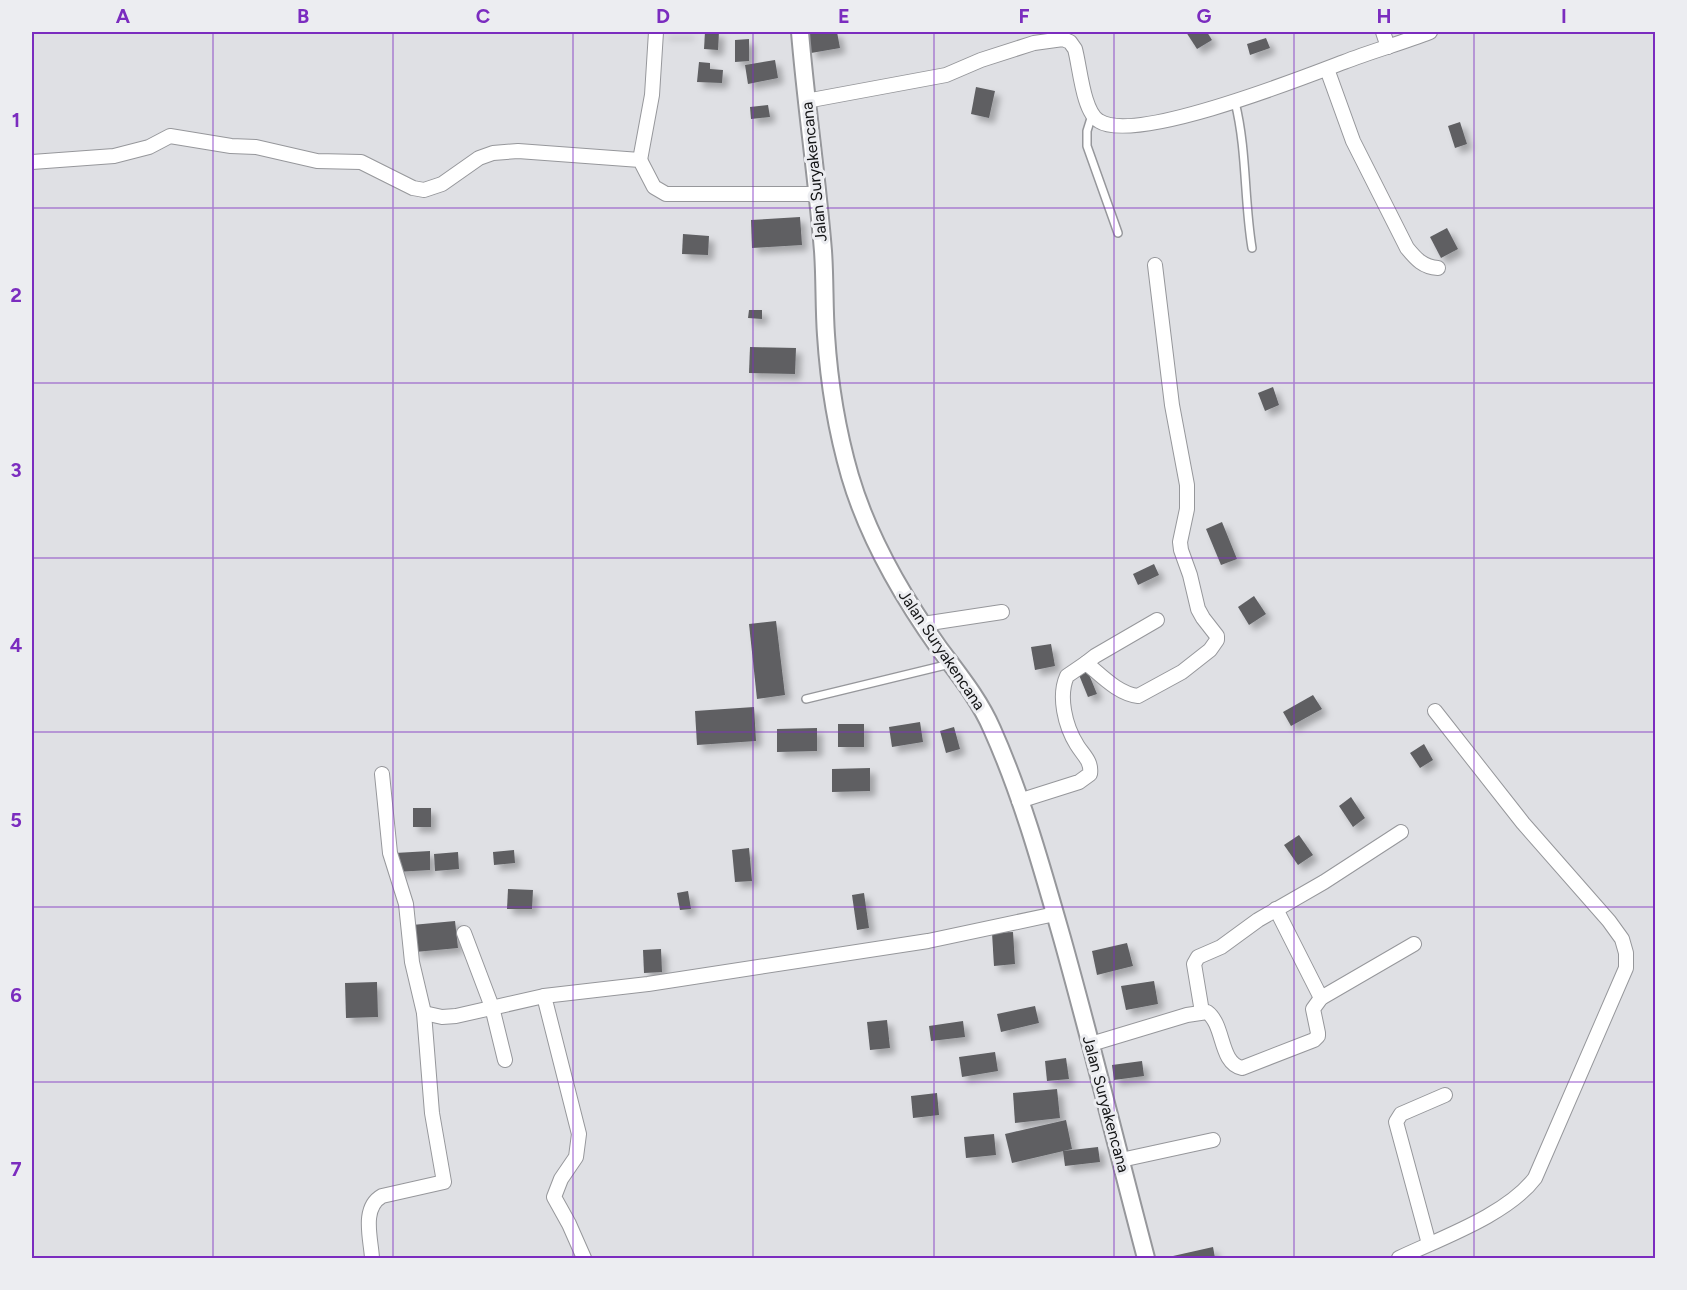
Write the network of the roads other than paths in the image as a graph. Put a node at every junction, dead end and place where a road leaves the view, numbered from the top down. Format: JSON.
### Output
{"nodes":[{"id":1,"x":656,"y":32,"type":"edge"},
{"id":2,"x":800,"y":32,"type":"edge"},
{"id":3,"x":1383,"y":32,"type":"edge"},
{"id":4,"x":1430,"y":32,"type":"edge"},
{"id":5,"x":1388,"y":47,"type":"junction"},
{"id":6,"x":1327,"y":69,"type":"junction"},
{"id":7,"x":806,"y":101,"type":"junction"},
{"id":8,"x":1235,"y":102,"type":"junction"},
{"id":9,"x":1092,"y":115,"type":"junction"},
{"id":10,"x":640,"y":160,"type":"junction"},
{"id":11,"x":32,"y":162,"type":"edge"},
{"id":12,"x":818,"y":194,"type":"junction"},
{"id":13,"x":1118,"y":233,"type":"dead end"},
{"id":14,"x":1252,"y":248,"type":"dead end"},
{"id":15,"x":1155,"y":265,"type":"dead end"},
{"id":16,"x":1438,"y":268,"type":"dead end"},
{"id":17,"x":1002,"y":612,"type":"dead end"},
{"id":18,"x":1157,"y":620,"type":"dead end"},
{"id":19,"x":923,"y":624,"type":"junction"},
{"id":20,"x":952,"y":663,"type":"junction"},
{"id":21,"x":1086,"y":663,"type":"junction"},
{"id":22,"x":806,"y":699,"type":"dead end"},
{"id":23,"x":1435,"y":711,"type":"dead end"},
{"id":24,"x":382,"y":774,"type":"dead end"},
{"id":25,"x":1019,"y":801,"type":"junction"},
{"id":26,"x":1401,"y":832,"type":"dead end"},
{"id":27,"x":1276,"y":909,"type":"junction"},
{"id":28,"x":1054,"y":914,"type":"junction"},
{"id":29,"x":464,"y":933,"type":"dead end"},
{"id":30,"x":1414,"y":944,"type":"dead end"},
{"id":31,"x":544,"y":996,"type":"junction"},
{"id":32,"x":1321,"y":998,"type":"junction"},
{"id":33,"x":492,"y":1007,"type":"junction"},
{"id":34,"x":1202,"y":1012,"type":"junction"},
{"id":35,"x":424,"y":1013,"type":"junction"},
{"id":36,"x":1091,"y":1044,"type":"junction"},
{"id":37,"x":505,"y":1060,"type":"dead end"},
{"id":38,"x":1445,"y":1095,"type":"dead end"},
{"id":39,"x":1213,"y":1140,"type":"dead end"},
{"id":40,"x":1121,"y":1160,"type":"junction"},
{"id":41,"x":1429,"y":1244,"type":"junction"},
{"id":42,"x":372,"y":1258,"type":"edge"},
{"id":43,"x":584,"y":1258,"type":"edge"},
{"id":44,"x":1146,"y":1258,"type":"edge"},
{"id":45,"x":1400,"y":1258,"type":"edge"}],
"edges":[{"from":1,"to":10,"type":"street"},
{"from":2,"to":7,"type":"street","name":"Jalan Suryakencana"},
{"from":3,"to":5,"type":"street"},
{"from":4,"to":5,"type":"street"},
{"from":5,"to":6,"type":"street"},
{"from":6,"to":8,"type":"street"},
{"from":6,"to":16,"type":"street"},
{"from":7,"to":9,"type":"street"},
{"from":7,"to":12,"type":"street","name":"Jalan Suryakencana"},
{"from":8,"to":9,"type":"street"},
{"from":8,"to":14,"type":"lane"},
{"from":9,"to":13,"type":"lane"},
{"from":10,"to":11,"type":"street"},
{"from":10,"to":12,"type":"street"},
{"from":12,"to":19,"type":"street","name":"Jalan Suryakencana"},
{"from":15,"to":21,"type":"street"},
{"from":17,"to":19,"type":"street"},
{"from":18,"to":21,"type":"street"},
{"from":19,"to":20,"type":"street","name":"Jalan Suryakencana"},
{"from":20,"to":22,"type":"lane"},
{"from":20,"to":25,"type":"street","name":"Jalan Suryakencana"},
{"from":21,"to":25,"type":"street"},
{"from":23,"to":41,"type":"street"},
{"from":24,"to":35,"type":"street"},
{"from":25,"to":28,"type":"street","name":"Jalan Suryakencana"},
{"from":26,"to":27,"type":"street"},
{"from":27,"to":32,"type":"street"},
{"from":27,"to":34,"type":"street"},
{"from":28,"to":31,"type":"street"},
{"from":28,"to":36,"type":"street","name":"Jalan Suryakencana"},
{"from":29,"to":33,"type":"street"},
{"from":30,"to":32,"type":"street"},
{"from":31,"to":33,"type":"street"},
{"from":31,"to":43,"type":"street"},
{"from":32,"to":34,"type":"street"},
{"from":33,"to":35,"type":"street"},
{"from":33,"to":37,"type":"street"},
{"from":34,"to":36,"type":"street"},
{"from":35,"to":42,"type":"street"},
{"from":36,"to":40,"type":"street","name":"Jalan Suryakencana"},
{"from":38,"to":41,"type":"street"},
{"from":39,"to":40,"type":"street"},
{"from":40,"to":44,"type":"street","name":"Jalan Suryakencana"},
{"from":41,"to":45,"type":"street"}]}
